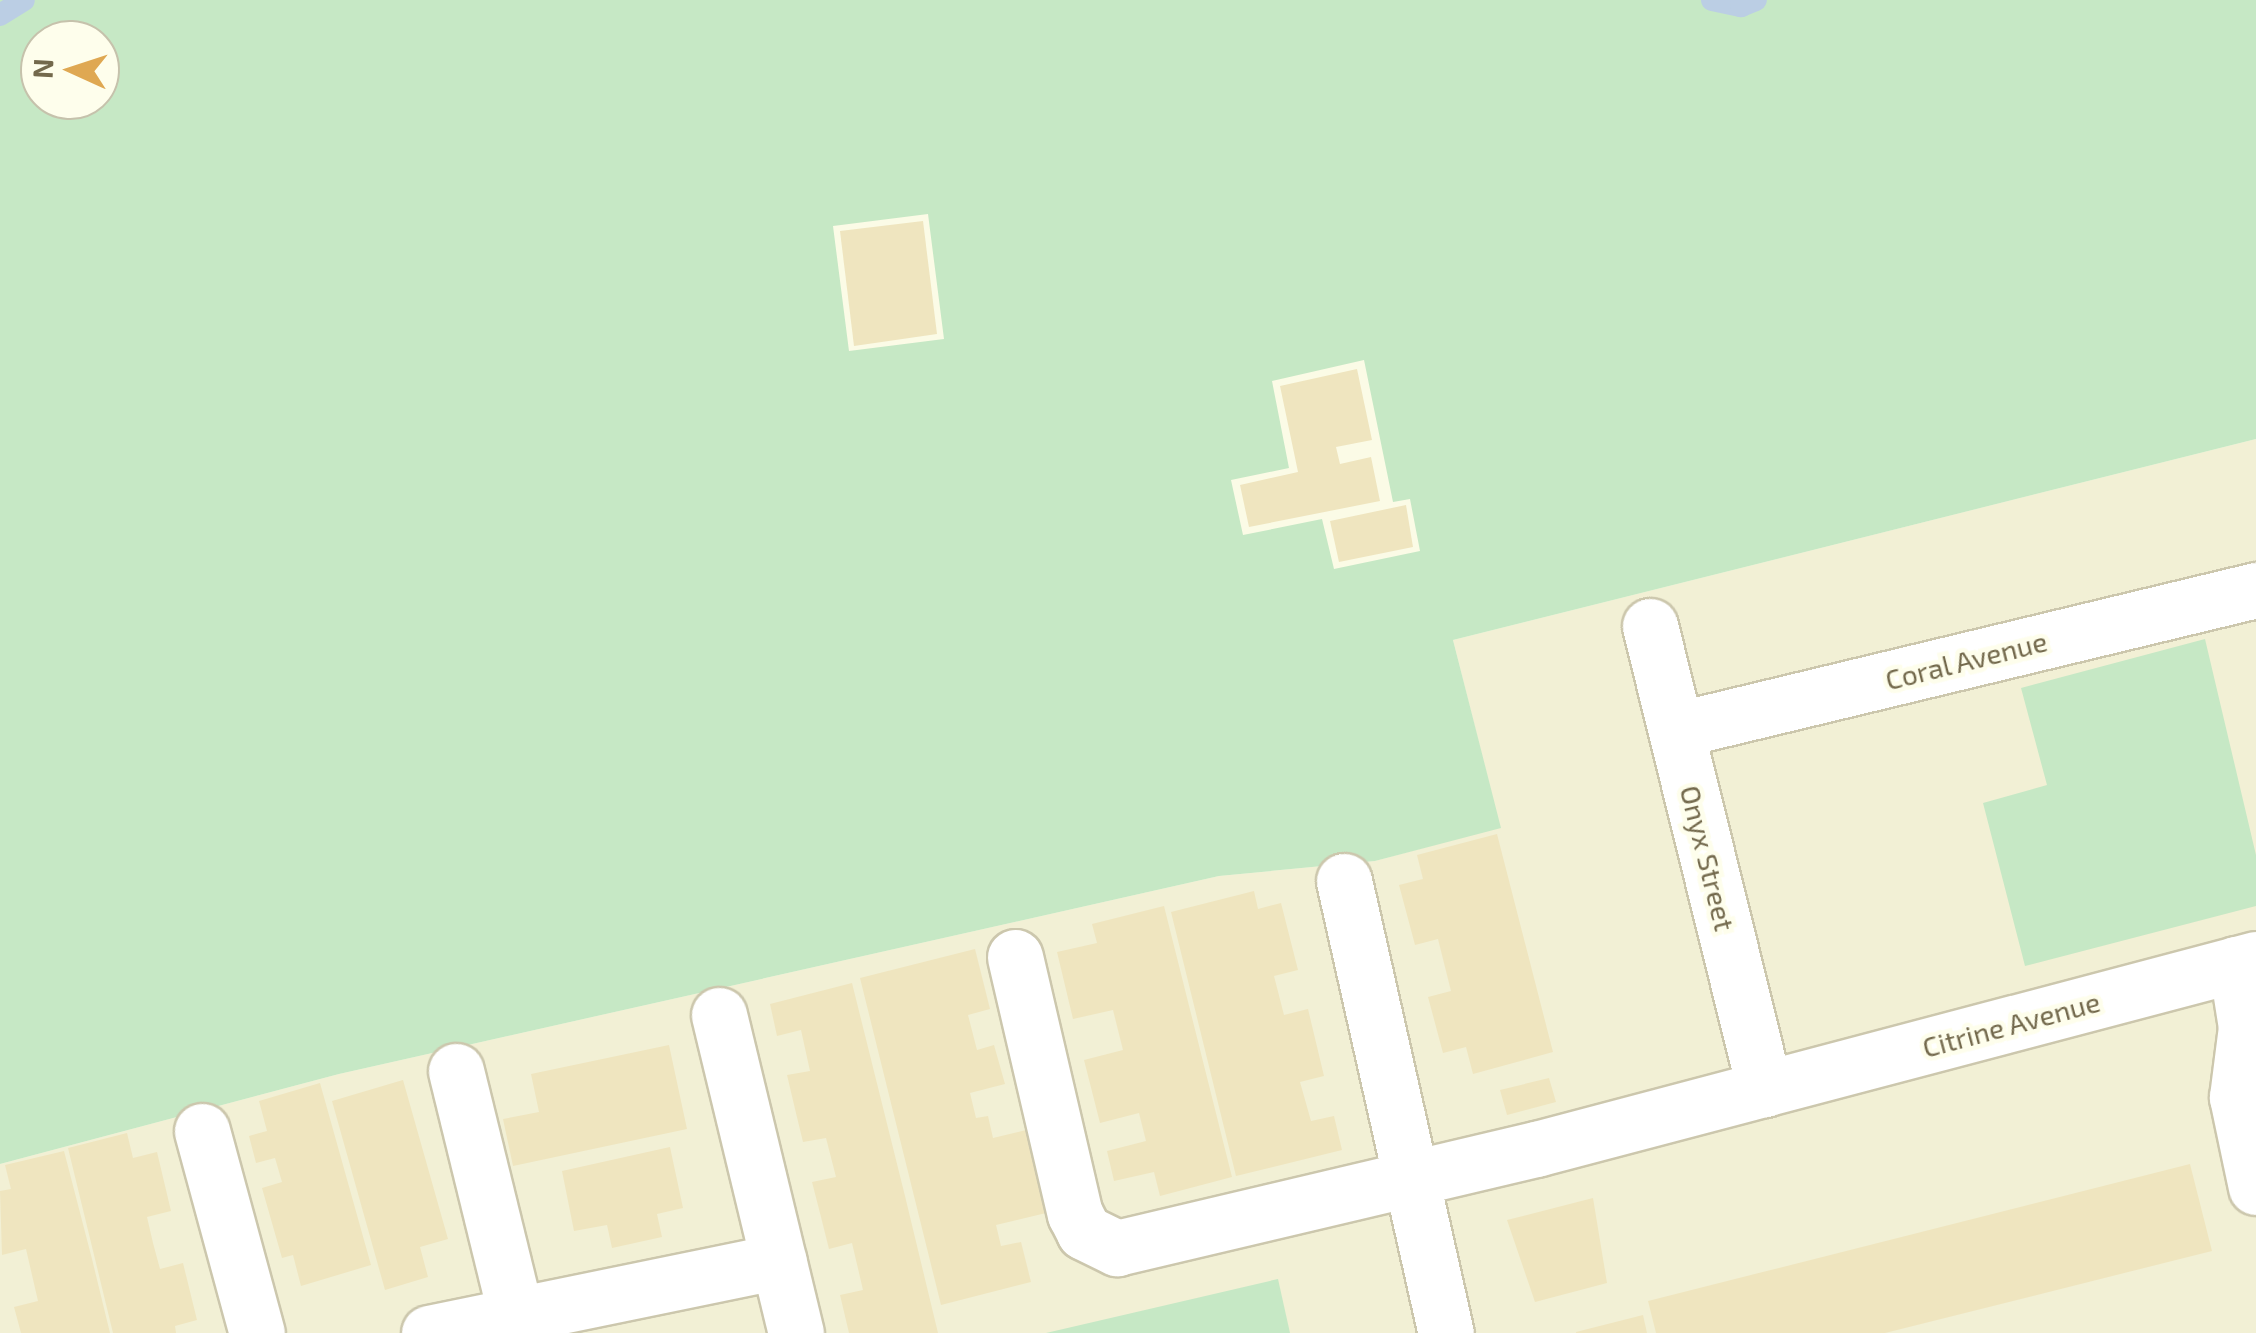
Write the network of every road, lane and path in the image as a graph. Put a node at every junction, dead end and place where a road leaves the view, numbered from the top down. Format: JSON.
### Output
{"nodes":[{"id":1,"x":2256,"y":590,"type":"edge"},
{"id":2,"x":1650,"y":626,"type":"dead end"},
{"id":3,"x":1676,"y":730,"type":"junction"},
{"id":4,"x":1344,"y":881,"type":"dead end"},
{"id":5,"x":1015,"y":958,"type":"dead end"},
{"id":6,"x":2246,"y":961,"type":"edge"},
{"id":7,"x":719,"y":1015,"type":"dead end"},
{"id":8,"x":456,"y":1071,"type":"dead end"},
{"id":9,"x":1765,"y":1089,"type":"junction"},
{"id":10,"x":202,"y":1131,"type":"dead end"},
{"id":11,"x":1413,"y":1180,"type":"junction"},
{"id":12,"x":2256,"y":1188,"type":"edge"},
{"id":13,"x":779,"y":1261,"type":"junction"},
{"id":14,"x":516,"y":1315,"type":"junction"},
{"id":15,"x":257,"y":1333,"type":"edge"},
{"id":16,"x":428,"y":1333,"type":"edge"},
{"id":17,"x":796,"y":1333,"type":"edge"},
{"id":18,"x":1446,"y":1333,"type":"edge"}],
"edges":[{"from":1,"to":3,"type":"street","name":"Coral Avenue"},
{"from":2,"to":3,"type":"street","name":"Onyx Street"},
{"from":3,"to":9,"type":"street","name":"Onyx Street"},
{"from":4,"to":11,"type":"street"},
{"from":5,"to":11,"type":"street","name":"Citrine Avenue"},
{"from":6,"to":9,"type":"street","name":"Citrine Avenue"},
{"from":6,"to":12,"type":"street"},
{"from":7,"to":13,"type":"street"},
{"from":8,"to":14,"type":"street"},
{"from":9,"to":11,"type":"street","name":"Citrine Avenue"},
{"from":10,"to":15,"type":"street"},
{"from":11,"to":18,"type":"street"},
{"from":13,"to":14,"type":"street"},
{"from":13,"to":17,"type":"street"},
{"from":14,"to":16,"type":"street"}]}
